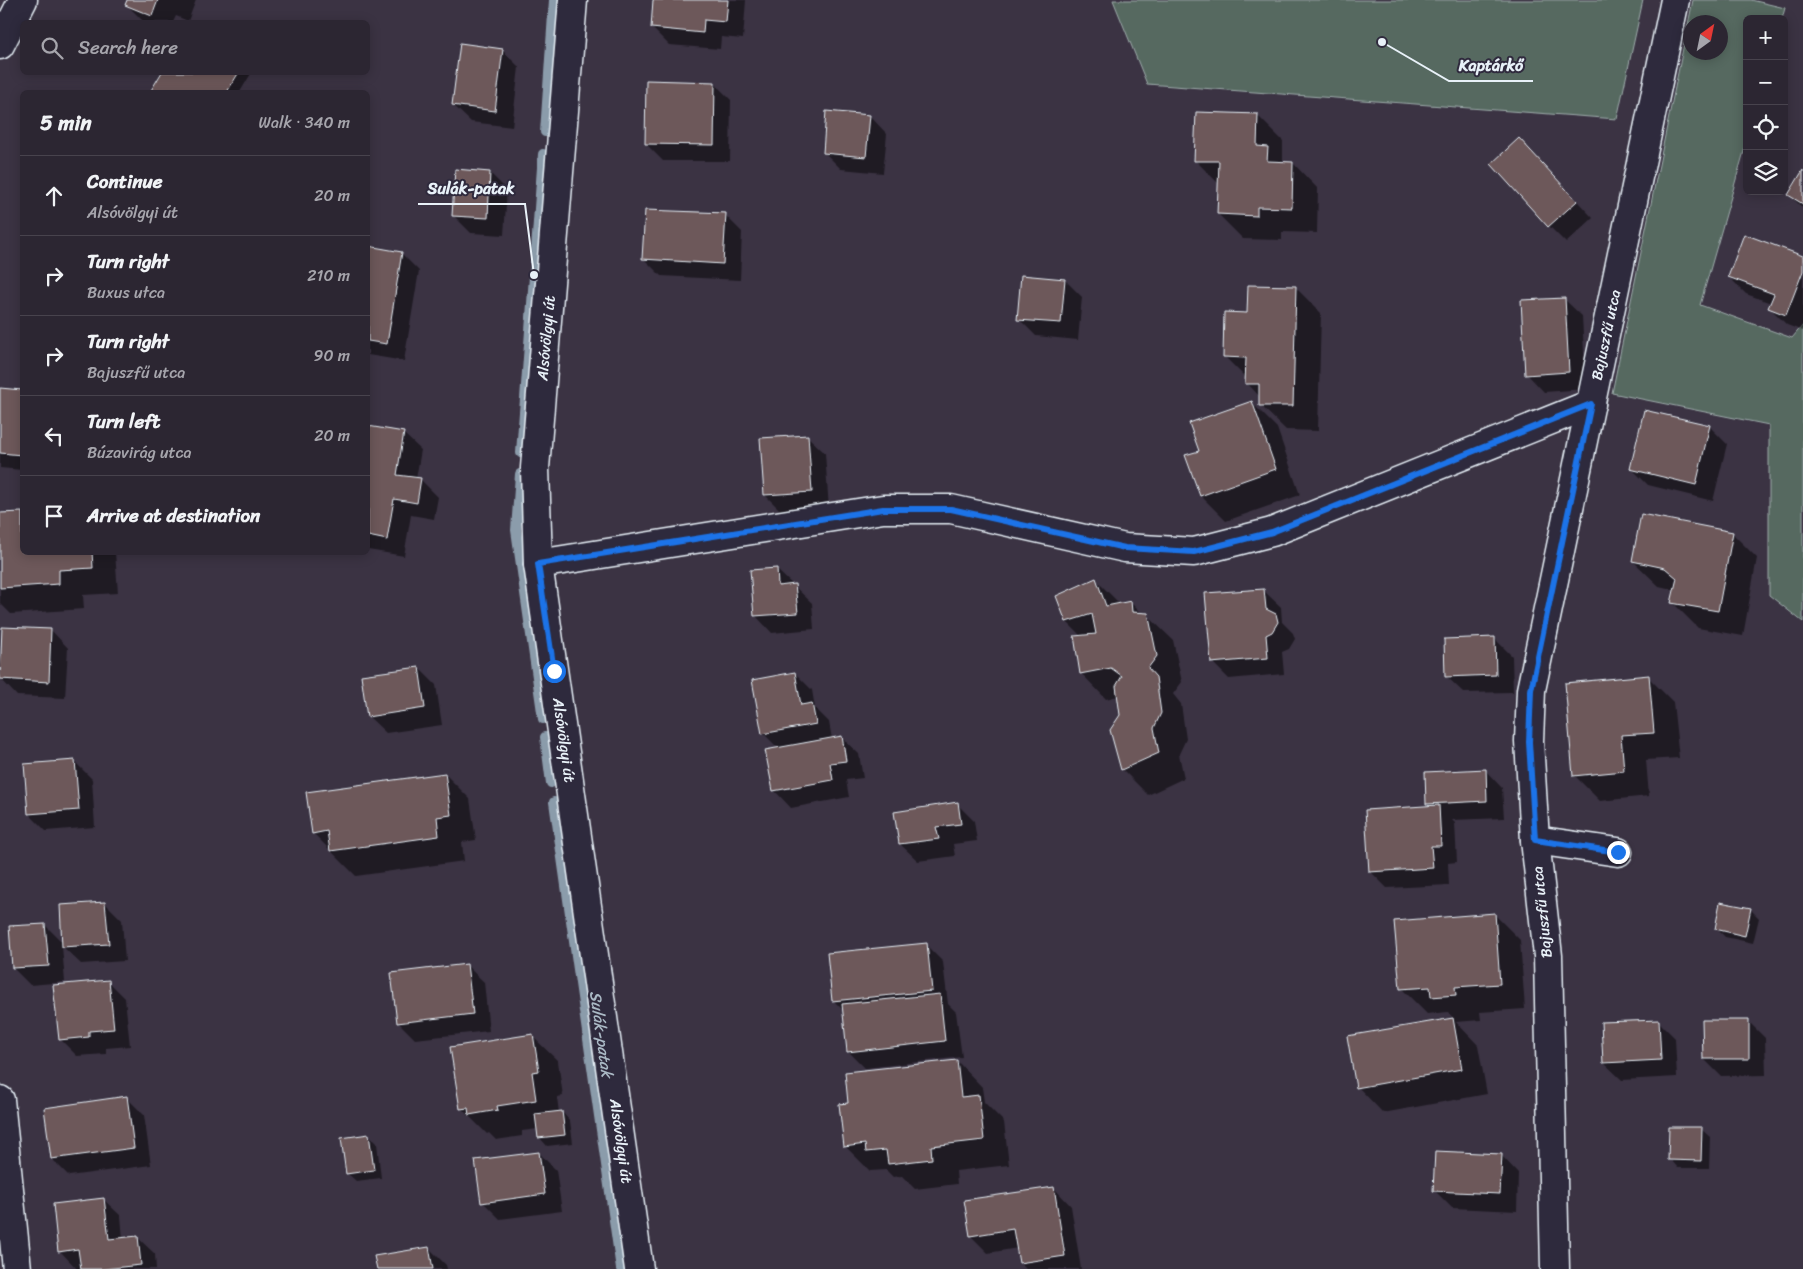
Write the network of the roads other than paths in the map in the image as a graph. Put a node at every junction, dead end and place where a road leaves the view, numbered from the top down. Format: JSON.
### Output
{"nodes":[{"id":1,"x":24,"y":0,"type":"edge"},
{"id":2,"x":573,"y":0,"type":"edge"},
{"id":3,"x":1676,"y":0,"type":"edge"},
{"id":4,"x":0,"y":45,"type":"edge"},
{"id":5,"x":1591,"y":404,"type":"junction"},
{"id":6,"x":538,"y":564,"type":"junction"},
{"id":7,"x":1535,"y":840,"type":"junction"},
{"id":8,"x":1618,"y":852,"type":"dead end"},
{"id":9,"x":0,"y":1100,"type":"edge"},
{"id":10,"x":17,"y":1269,"type":"edge"},
{"id":11,"x":639,"y":1269,"type":"edge"},
{"id":12,"x":1555,"y":1269,"type":"edge"}],
"edges":[{"from":1,"to":4,"type":"street"},
{"from":2,"to":6,"type":"street","name":"Alsóvölgyi út"},
{"from":3,"to":5,"type":"street","name":"Bajuszfű utca"},
{"from":5,"to":6,"type":"street"},
{"from":5,"to":7,"type":"street","name":"Bajuszfű utca"},
{"from":6,"to":11,"type":"street","name":"Alsóvölgyi út"},
{"from":7,"to":8,"type":"street"},
{"from":7,"to":12,"type":"street","name":"Bajuszfű utca"},
{"from":9,"to":10,"type":"street"}]}
